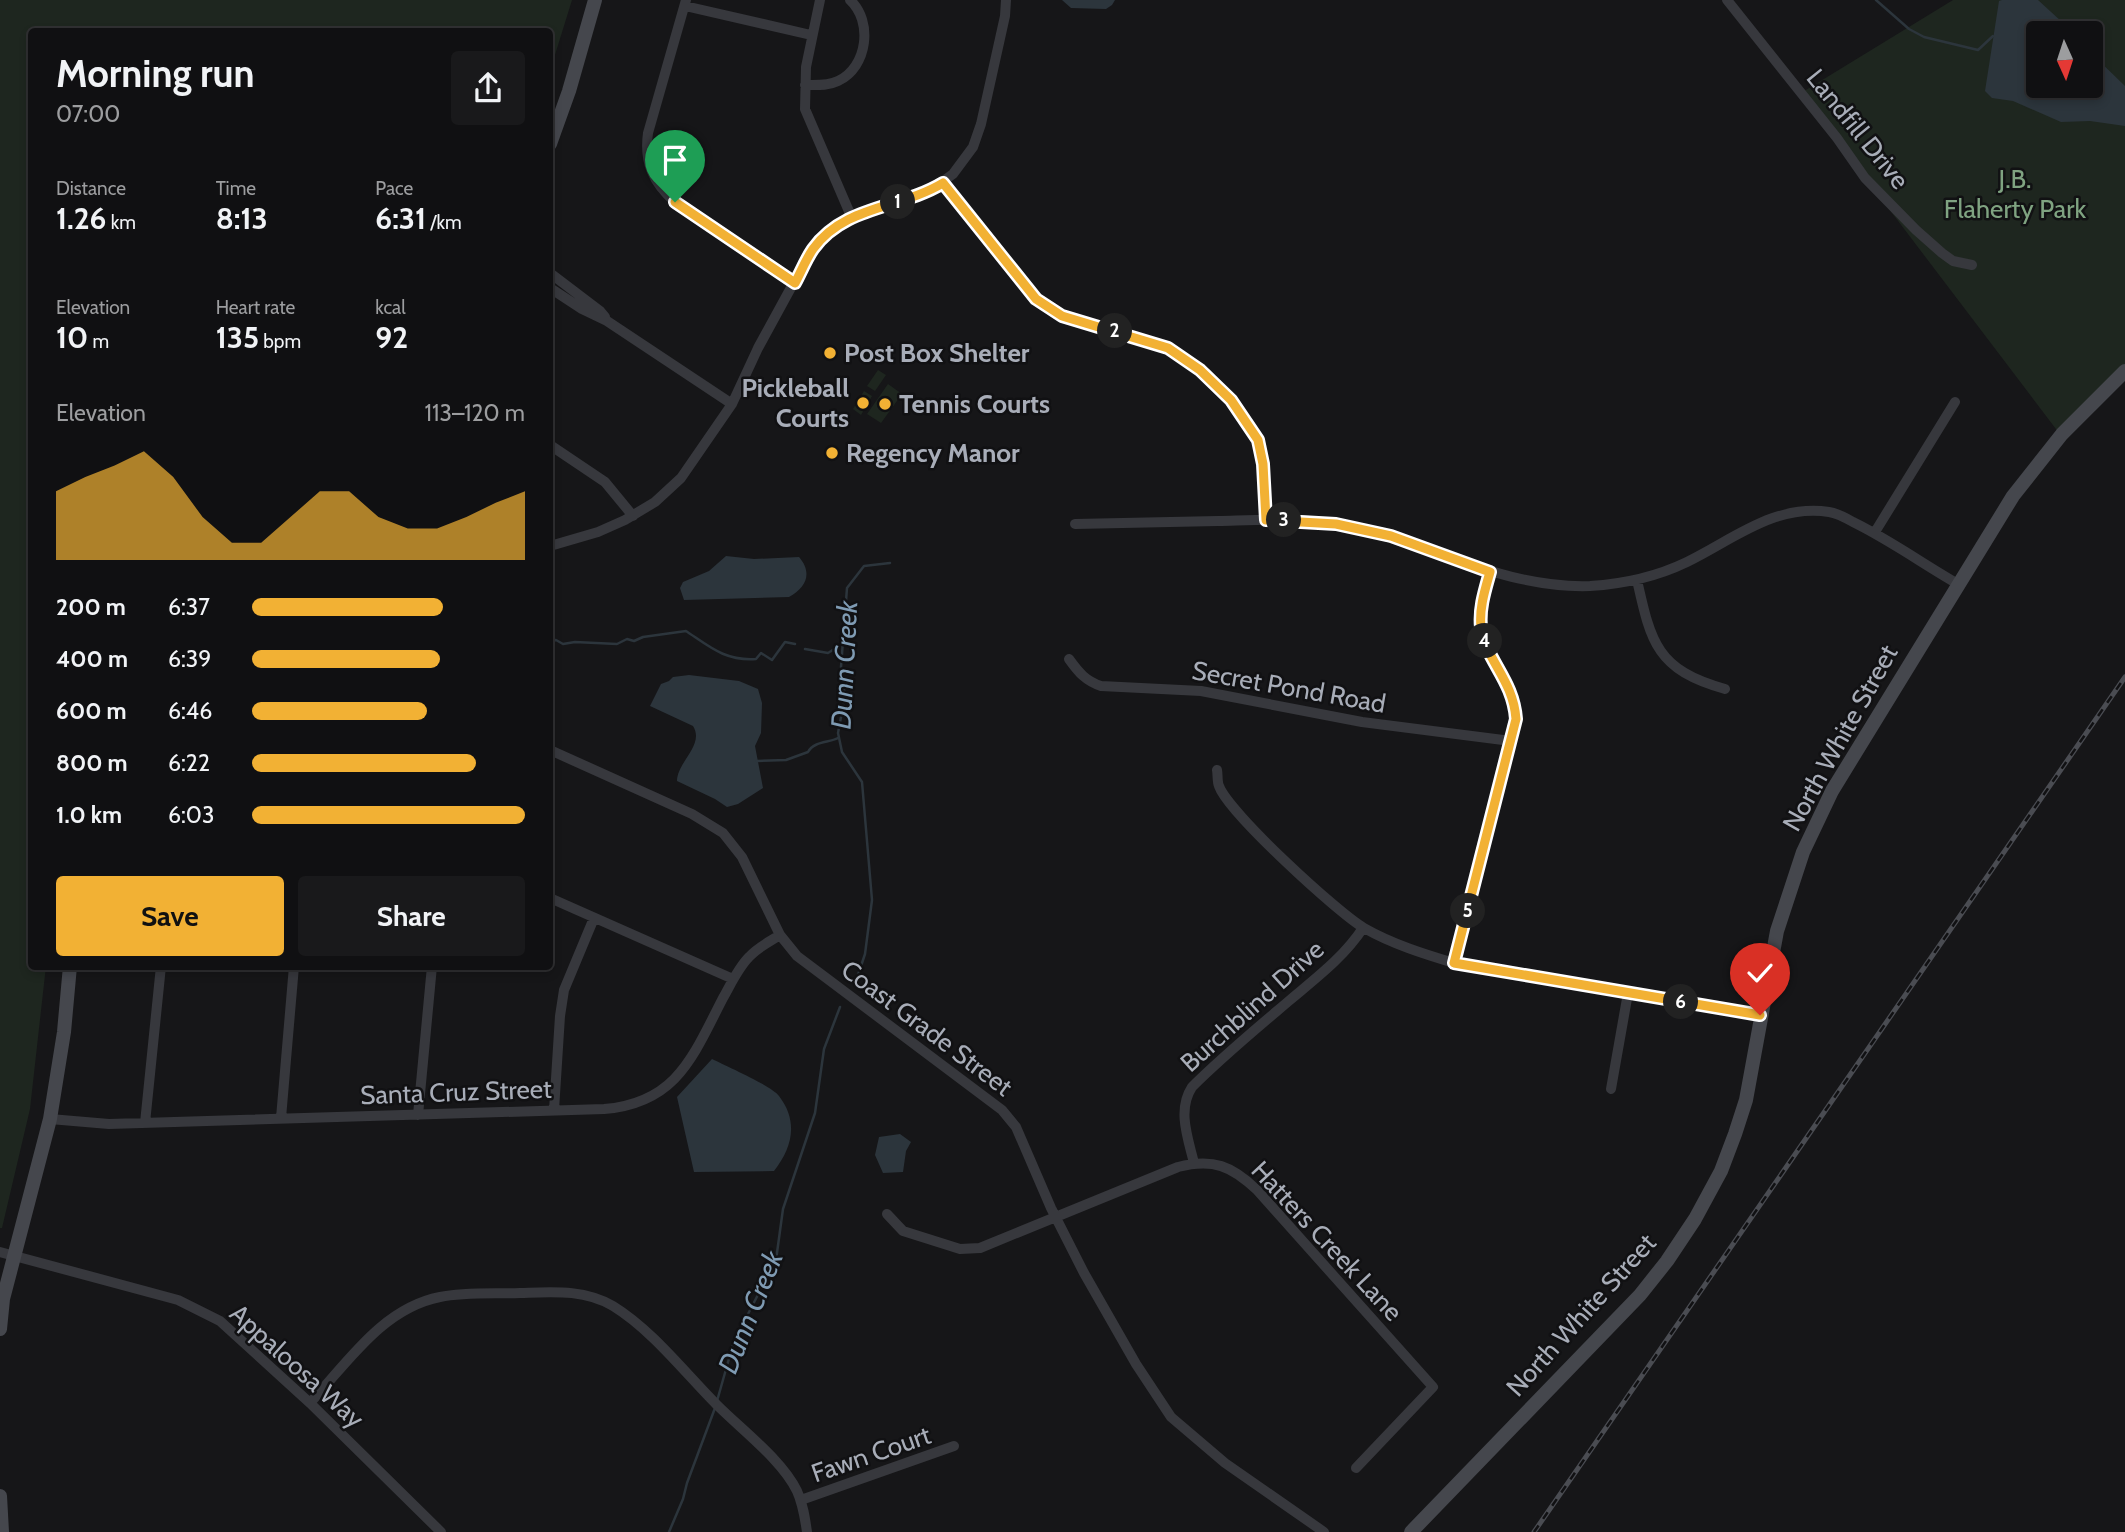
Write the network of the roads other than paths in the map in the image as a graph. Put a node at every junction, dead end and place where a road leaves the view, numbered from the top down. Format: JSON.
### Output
{"nodes":[{"id":1,"x":595,"y":0,"type":"edge"},
{"id":2,"x":820,"y":0,"type":"edge"},
{"id":3,"x":850,"y":0,"type":"edge"},
{"id":4,"x":1006,"y":0,"type":"edge"},
{"id":5,"x":1727,"y":0,"type":"edge"},
{"id":6,"x":686,"y":3,"type":"edge"},
{"id":7,"x":811,"y":35,"type":"junction"},
{"id":8,"x":805,"y":85,"type":"junction"},
{"id":9,"x":553,"y":136,"type":"edge"},
{"id":10,"x":943,"y":183,"type":"junction"},
{"id":11,"x":851,"y":216,"type":"junction"},
{"id":12,"x":1972,"y":265,"type":"dead end"},
{"id":13,"x":553,"y":275,"type":"edge"},
{"id":14,"x":795,"y":283,"type":"junction"},
{"id":15,"x":553,"y":290,"type":"edge"},
{"id":16,"x":607,"y":320,"type":"junction"},
{"id":17,"x":2125,"y":370,"type":"edge"},
{"id":18,"x":1955,"y":402,"type":"dead end"},
{"id":19,"x":732,"y":404,"type":"junction"},
{"id":20,"x":553,"y":446,"type":"edge"},
{"id":21,"x":633,"y":516,"type":"junction"},
{"id":22,"x":1266,"y":520,"type":"junction"},
{"id":23,"x":1075,"y":524,"type":"dead end"},
{"id":24,"x":1875,"y":532,"type":"junction"},
{"id":25,"x":553,"y":545,"type":"edge"},
{"id":26,"x":1490,"y":572,"type":"junction"},
{"id":27,"x":1637,"y":580,"type":"junction"},
{"id":28,"x":1958,"y":584,"type":"junction"},
{"id":29,"x":1069,"y":659,"type":"dead end"},
{"id":30,"x":1725,"y":690,"type":"dead end"},
{"id":31,"x":1511,"y":741,"type":"junction"},
{"id":32,"x":553,"y":751,"type":"edge"},
{"id":33,"x":1217,"y":770,"type":"dead end"},
{"id":34,"x":553,"y":899,"type":"edge"},
{"id":35,"x":594,"y":918,"type":"junction"},
{"id":36,"x":1363,"y":928,"type":"junction"},
{"id":37,"x":780,"y":935,"type":"junction"},
{"id":38,"x":1454,"y":963,"type":"junction"},
{"id":39,"x":70,"y":970,"type":"edge"},
{"id":40,"x":161,"y":970,"type":"edge"},
{"id":41,"x":294,"y":970,"type":"edge"},
{"id":42,"x":432,"y":970,"type":"edge"},
{"id":43,"x":733,"y":979,"type":"junction"},
{"id":44,"x":1628,"y":993,"type":"junction"},
{"id":45,"x":1760,"y":1015,"type":"junction"},
{"id":46,"x":1611,"y":1089,"type":"dead end"},
{"id":47,"x":554,"y":1110,"type":"junction"},
{"id":48,"x":418,"y":1115,"type":"junction"},
{"id":49,"x":281,"y":1118,"type":"junction"},
{"id":50,"x":50,"y":1119,"type":"junction"},
{"id":51,"x":145,"y":1123,"type":"junction"},
{"id":52,"x":1194,"y":1163,"type":"junction"},
{"id":53,"x":887,"y":1214,"type":"dead end"},
{"id":54,"x":1056,"y":1218,"type":"junction"},
{"id":55,"x":0,"y":1252,"type":"edge"},
{"id":56,"x":14,"y":1257,"type":"junction"},
{"id":57,"x":0,"y":1329,"type":"edge"},
{"id":58,"x":310,"y":1403,"type":"junction"},
{"id":59,"x":954,"y":1447,"type":"dead end"},
{"id":60,"x":1356,"y":1468,"type":"dead end"},
{"id":61,"x":0,"y":1496,"type":"edge"},
{"id":62,"x":801,"y":1500,"type":"junction"},
{"id":63,"x":2,"y":1532,"type":"edge"},
{"id":64,"x":441,"y":1532,"type":"edge"},
{"id":65,"x":807,"y":1532,"type":"edge"},
{"id":66,"x":1324,"y":1532,"type":"edge"},
{"id":67,"x":1411,"y":1532,"type":"edge"}],
"edges":[{"from":1,"to":9,"type":"main road"},
{"from":2,"to":7,"type":"street"},
{"from":3,"to":8,"type":"street"},
{"from":4,"to":10,"type":"street"},
{"from":5,"to":12,"type":"street","name":"Landfill Drive"},
{"from":6,"to":7,"type":"street"},
{"from":6,"to":14,"type":"street"},
{"from":7,"to":8,"type":"street"},
{"from":8,"to":11,"type":"street"},
{"from":10,"to":11,"type":"street"},
{"from":10,"to":22,"type":"street"},
{"from":11,"to":14,"type":"street"},
{"from":13,"to":16,"type":"street"},
{"from":14,"to":19,"type":"street"},
{"from":15,"to":16,"type":"street"},
{"from":16,"to":19,"type":"street"},
{"from":17,"to":28,"type":"main road","name":"North White Street"},
{"from":18,"to":24,"type":"street"},
{"from":19,"to":21,"type":"street"},
{"from":20,"to":21,"type":"street"},
{"from":21,"to":25,"type":"street"},
{"from":22,"to":23,"type":"street"},
{"from":22,"to":26,"type":"street"},
{"from":24,"to":27,"type":"street"},
{"from":24,"to":28,"type":"street"},
{"from":26,"to":27,"type":"street"},
{"from":26,"to":31,"type":"street"},
{"from":27,"to":30,"type":"street"},
{"from":28,"to":45,"type":"main road","name":"North White Street"},
{"from":29,"to":31,"type":"street","name":"Secret Pond Road"},
{"from":31,"to":38,"type":"street"},
{"from":32,"to":37,"type":"street","name":"Coast Grade Street"},
{"from":33,"to":36,"type":"street"},
{"from":34,"to":35,"type":"street"},
{"from":35,"to":43,"type":"street"},
{"from":35,"to":47,"type":"street"},
{"from":36,"to":38,"type":"street"},
{"from":36,"to":52,"type":"street","name":"Burchblind Drive"},
{"from":37,"to":43,"type":"street","name":"Santa Cruz Street"},
{"from":37,"to":54,"type":"street","name":"Coast Grade Street"},
{"from":38,"to":44,"type":"street"},
{"from":39,"to":50,"type":"main road"},
{"from":40,"to":51,"type":"street"},
{"from":41,"to":49,"type":"street"},
{"from":42,"to":48,"type":"street"},
{"from":43,"to":47,"type":"street","name":"Santa Cruz Street"},
{"from":44,"to":45,"type":"street"},
{"from":44,"to":46,"type":"street"},
{"from":45,"to":67,"type":"main road","name":"North White Street"},
{"from":47,"to":48,"type":"street","name":"Santa Cruz Street"},
{"from":48,"to":49,"type":"street","name":"Santa Cruz Street"},
{"from":49,"to":51,"type":"street","name":"Santa Cruz Street"},
{"from":50,"to":51,"type":"street","name":"Santa Cruz Street"},
{"from":50,"to":56,"type":"main road"},
{"from":52,"to":54,"type":"street","name":"Hatters Creek Lane"},
{"from":52,"to":60,"type":"street","name":"Hatters Creek Lane"},
{"from":53,"to":54,"type":"street","name":"Hatters Creek Lane"},
{"from":54,"to":66,"type":"street","name":"Coast Grade Street"},
{"from":55,"to":56,"type":"street","name":"Appaloosa Way"},
{"from":56,"to":57,"type":"main road"},
{"from":56,"to":58,"type":"street","name":"Appaloosa Way"},
{"from":58,"to":62,"type":"street"},
{"from":58,"to":64,"type":"street","name":"Appaloosa Way"},
{"from":59,"to":62,"type":"street","name":"Fawn Court"},
{"from":61,"to":63,"type":"main road"},
{"from":62,"to":65,"type":"street"}]}
